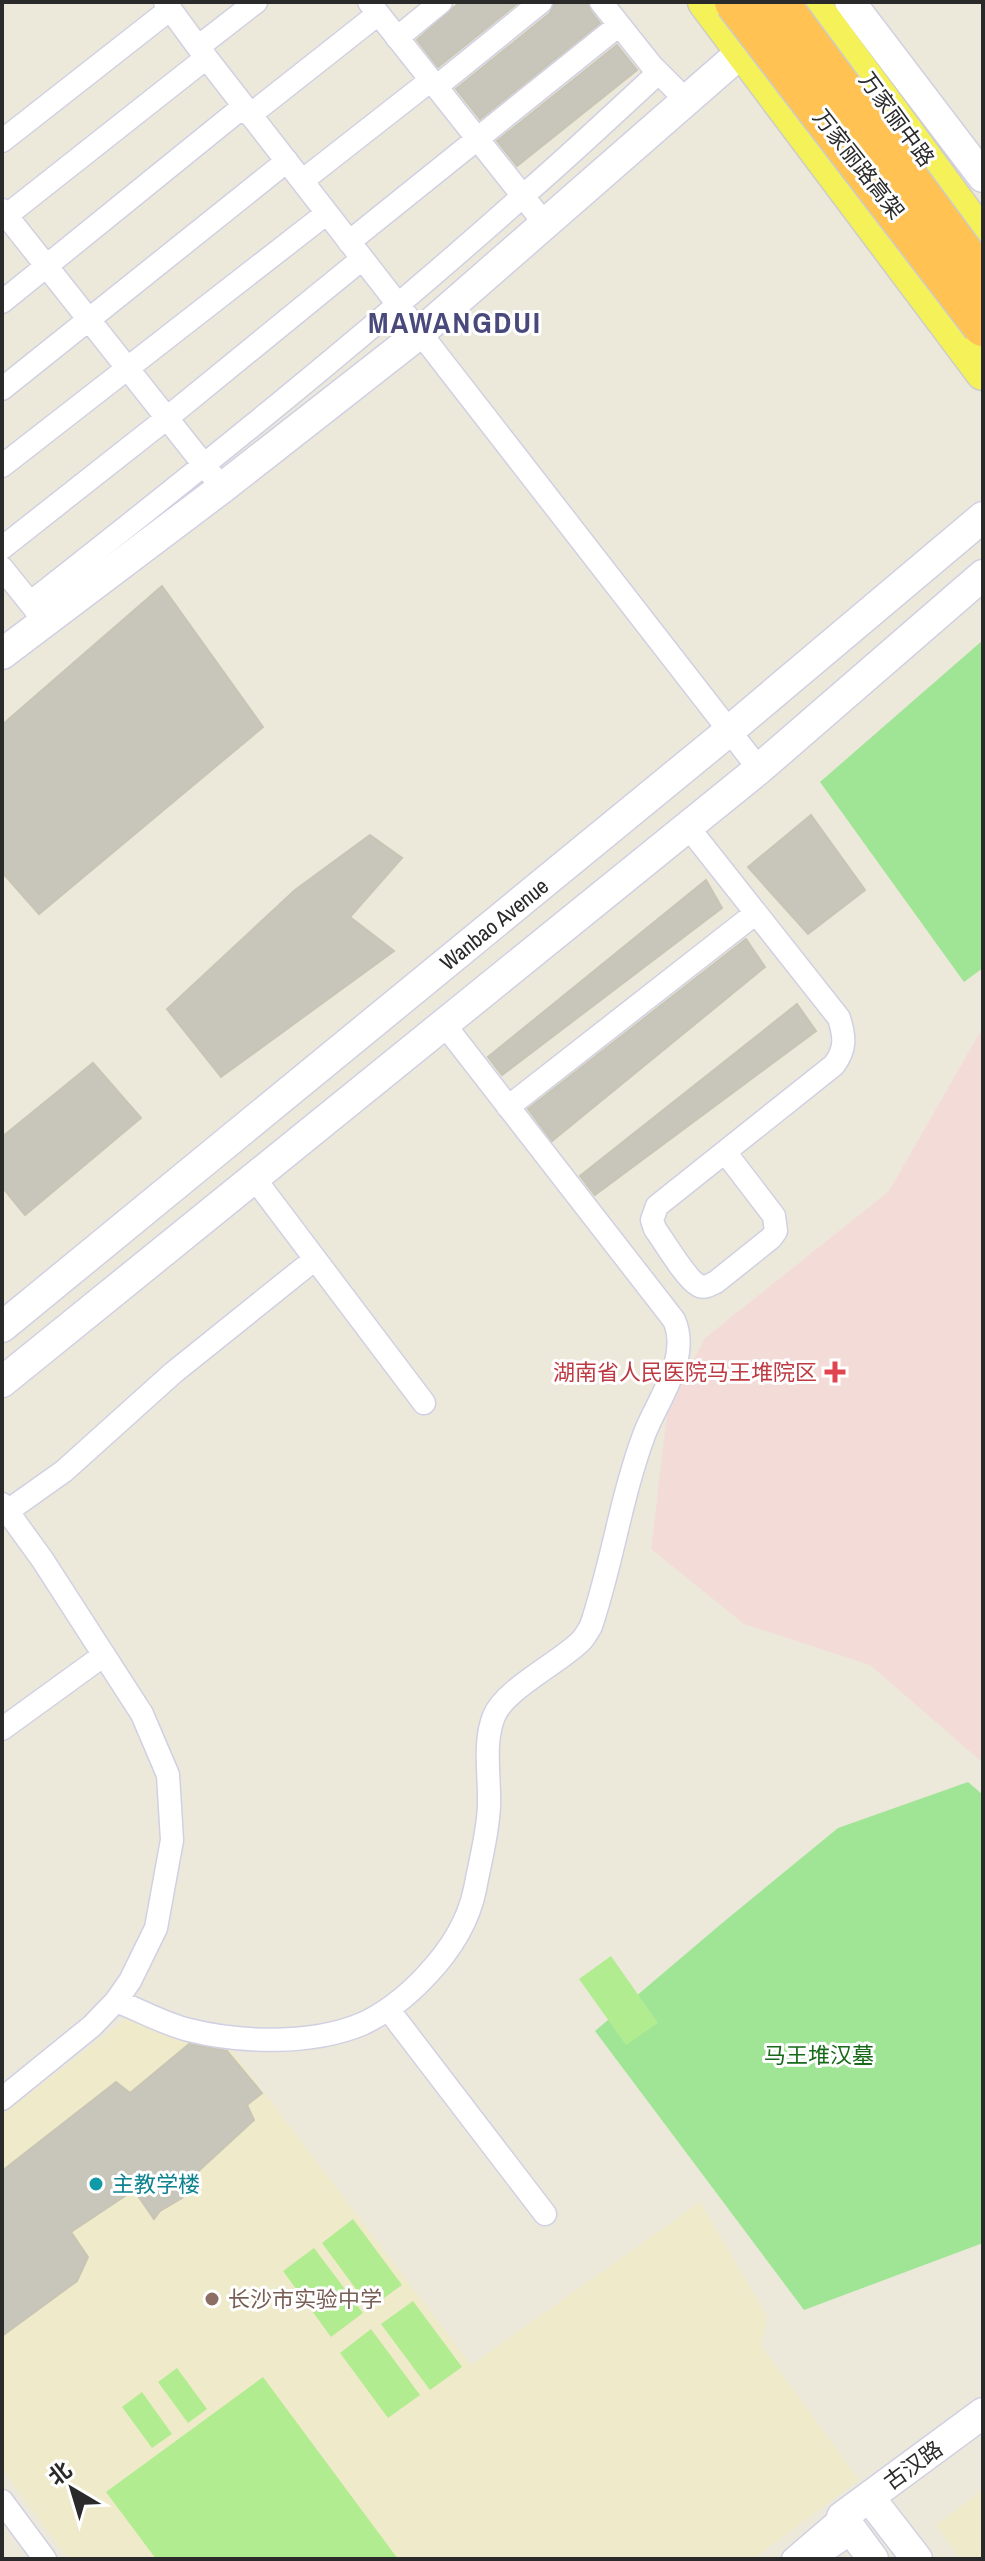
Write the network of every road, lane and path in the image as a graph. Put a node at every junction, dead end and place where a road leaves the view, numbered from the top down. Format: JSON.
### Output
{"nodes":[{"id":1,"x":256,"y":2,"type":"edge"},
{"id":2,"x":441,"y":2,"type":"edge"},
{"id":3,"x":541,"y":2,"type":"edge"},
{"id":4,"x":601,"y":2,"type":"edge"},
{"id":5,"x":705,"y":2,"type":"edge"},
{"id":6,"x":735,"y":2,"type":"edge"},
{"id":7,"x":778,"y":2,"type":"edge"},
{"id":8,"x":802,"y":2,"type":"edge"},
{"id":9,"x":811,"y":2,"type":"edge"},
{"id":10,"x":850,"y":2,"type":"edge"},
{"id":11,"x":167,"y":6,"type":"edge"},
{"id":12,"x":374,"y":8,"type":"edge"},
{"id":13,"x":619,"y":25,"type":"junction"},
{"id":14,"x":397,"y":38,"type":"junction"},
{"id":15,"x":743,"y":51,"type":"junction"},
{"id":16,"x":202,"y":53,"type":"junction"},
{"id":17,"x":658,"y":73,"type":"junction"},
{"id":18,"x":433,"y":83,"type":"junction"},
{"id":19,"x":686,"y":100,"type":"junction"},
{"id":20,"x":247,"y":111,"type":"junction"},
{"id":21,"x":478,"y":139,"type":"junction"},
{"id":22,"x":2,"y":141,"type":"edge"},
{"id":23,"x":287,"y":161,"type":"junction"},
{"id":24,"x":983,"y":177,"type":"edge"},
{"id":25,"x":302,"y":181,"type":"junction"},
{"id":26,"x":523,"y":196,"type":"junction"},
{"id":27,"x":327,"y":213,"type":"junction"},
{"id":28,"x":3,"y":215,"type":"edge"},
{"id":29,"x":545,"y":224,"type":"junction"},
{"id":30,"x":983,"y":237,"type":"edge"},
{"id":31,"x":356,"y":250,"type":"junction"},
{"id":32,"x":47,"y":266,"type":"junction"},
{"id":33,"x":983,"y":280,"type":"edge"},
{"id":34,"x":2,"y":302,"type":"edge"},
{"id":35,"x":397,"y":304,"type":"junction"},
{"id":36,"x":88,"y":319,"type":"junction"},
{"id":37,"x":983,"y":326,"type":"edge"},
{"id":38,"x":420,"y":333,"type":"junction"},
{"id":39,"x":128,"y":369,"type":"junction"},
{"id":40,"x":983,"y":373,"type":"edge"},
{"id":41,"x":2,"y":389,"type":"edge"},
{"id":42,"x":167,"y":418,"type":"junction"},
{"id":43,"x":2,"y":466,"type":"edge"},
{"id":44,"x":213,"y":477,"type":"junction"},
{"id":45,"x":983,"y":517,"type":"edge"},
{"id":46,"x":2,"y":548,"type":"edge"},
{"id":47,"x":2,"y":568,"type":"edge"},
{"id":48,"x":983,"y":575,"type":"edge"},
{"id":49,"x":38,"y":613,"type":"junction"},
{"id":50,"x":2,"y":654,"type":"edge"},
{"id":51,"x":729,"y":731,"type":"junction"},
{"id":52,"x":759,"y":769,"type":"junction"},
{"id":53,"x":688,"y":827,"type":"junction"},
{"id":54,"x":756,"y":913,"type":"junction"},
{"id":55,"x":444,"y":1024,"type":"junction"},
{"id":56,"x":508,"y":1107,"type":"junction"},
{"id":57,"x":725,"y":1152,"type":"junction"},
{"id":58,"x":254,"y":1178,"type":"junction"},
{"id":59,"x":315,"y":1259,"type":"junction"},
{"id":60,"x":2,"y":1327,"type":"edge"},
{"id":61,"x":6,"y":1369,"type":"edge"},
{"id":62,"x":424,"y":1403,"type":"dead end"},
{"id":63,"x":4,"y":1510,"type":"edge"},
{"id":64,"x":104,"y":1655,"type":"junction"},
{"id":65,"x":2,"y":1729,"type":"edge"},
{"id":66,"x":116,"y":2001,"type":"junction"},
{"id":67,"x":388,"y":2009,"type":"junction"},
{"id":68,"x":2,"y":2099,"type":"edge"},
{"id":69,"x":545,"y":2214,"type":"dead end"},
{"id":70,"x":983,"y":2413,"type":"edge"},
{"id":71,"x":983,"y":2438,"type":"edge"},
{"id":72,"x":2,"y":2501,"type":"edge"},
{"id":73,"x":875,"y":2504,"type":"junction"},
{"id":74,"x":848,"y":2524,"type":"junction"},
{"id":75,"x":45,"y":2559,"type":"edge"},
{"id":76,"x":793,"y":2559,"type":"edge"},
{"id":77,"x":813,"y":2559,"type":"edge"},
{"id":78,"x":873,"y":2559,"type":"edge"},
{"id":79,"x":917,"y":2559,"type":"edge"}],
"edges":[{"from":1,"to":16,"type":"street"},
{"from":2,"to":14,"type":"street"},
{"from":3,"to":18,"type":"street"},
{"from":4,"to":13,"type":"street"},
{"from":5,"to":15,"type":"main road"},
{"from":6,"to":37,"type":"highway","name":"万家丽路高架","bridge":true},
{"from":7,"to":33,"type":"highway","name":"万家丽路高架","bridge":true},
{"from":8,"to":15,"type":"main road"},
{"from":9,"to":30,"type":"main road","name":"万家丽中路"},
{"from":10,"to":24,"type":"main road"},
{"from":11,"to":16,"type":"street"},
{"from":11,"to":22,"type":"street"},
{"from":12,"to":14,"type":"street"},
{"from":12,"to":20,"type":"street"},
{"from":13,"to":17,"type":"street"},
{"from":13,"to":21,"type":"street"},
{"from":14,"to":18,"type":"street"},
{"from":15,"to":19,"type":"main road"},
{"from":15,"to":40,"type":"main road"},
{"from":16,"to":20,"type":"street"},
{"from":16,"to":28,"type":"street"},
{"from":17,"to":19,"type":"street"},
{"from":17,"to":26,"type":"street"},
{"from":18,"to":21,"type":"street"},
{"from":18,"to":25,"type":"street"},
{"from":19,"to":29,"type":"main road"},
{"from":20,"to":23,"type":"street"},
{"from":20,"to":32,"type":"street"},
{"from":21,"to":26,"type":"street"},
{"from":21,"to":31,"type":"street"},
{"from":23,"to":25,"type":"street"},
{"from":23,"to":36,"type":"street"},
{"from":25,"to":27,"type":"street"},
{"from":26,"to":29,"type":"street"},
{"from":26,"to":35,"type":"street"},
{"from":27,"to":31,"type":"street"},
{"from":27,"to":39,"type":"street"},
{"from":28,"to":32,"type":"street"},
{"from":29,"to":38,"type":"main road"},
{"from":31,"to":35,"type":"street"},
{"from":31,"to":42,"type":"street"},
{"from":32,"to":34,"type":"street"},
{"from":32,"to":36,"type":"street"},
{"from":35,"to":38,"type":"street"},
{"from":35,"to":44,"type":"street"},
{"from":36,"to":39,"type":"street"},
{"from":36,"to":41,"type":"street"},
{"from":38,"to":44,"type":"main road"},
{"from":38,"to":51,"type":"street"},
{"from":39,"to":42,"type":"street"},
{"from":39,"to":43,"type":"street"},
{"from":42,"to":44,"type":"street"},
{"from":42,"to":46,"type":"street"},
{"from":44,"to":49,"type":"main road"},
{"from":45,"to":51,"type":"main road","name":"Wanbao Avenue"},
{"from":47,"to":49,"type":"street"},
{"from":48,"to":52,"type":"main road"},
{"from":49,"to":50,"type":"main road"},
{"from":51,"to":52,"type":"street"},
{"from":51,"to":60,"type":"main road","name":"Wanbao Avenue"},
{"from":52,"to":53,"type":"main road"},
{"from":53,"to":54,"type":"street"},
{"from":53,"to":55,"type":"main road"},
{"from":54,"to":56,"type":"street"},
{"from":54,"to":57,"type":"street"},
{"from":55,"to":56,"type":"street"},
{"from":55,"to":58,"type":"main road"},
{"from":56,"to":67,"type":"street"},
{"from":57,"to":57,"type":"street"},
{"from":58,"to":59,"type":"street"},
{"from":58,"to":61,"type":"main road"},
{"from":59,"to":62,"type":"street"},
{"from":59,"to":63,"type":"street"},
{"from":63,"to":64,"type":"street"},
{"from":64,"to":65,"type":"street"},
{"from":64,"to":66,"type":"street"},
{"from":66,"to":67,"type":"street"},
{"from":66,"to":68,"type":"street"},
{"from":67,"to":69,"type":"street"},
{"from":70,"to":73,"type":"main road","name":"古汉路"},
{"from":71,"to":73,"type":"main road"},
{"from":72,"to":75,"type":"street"},
{"from":73,"to":74,"type":"main road"},
{"from":73,"to":79,"type":"main road"},
{"from":74,"to":76,"type":"street"},
{"from":74,"to":77,"type":"street"},
{"from":74,"to":78,"type":"main road"}]}
